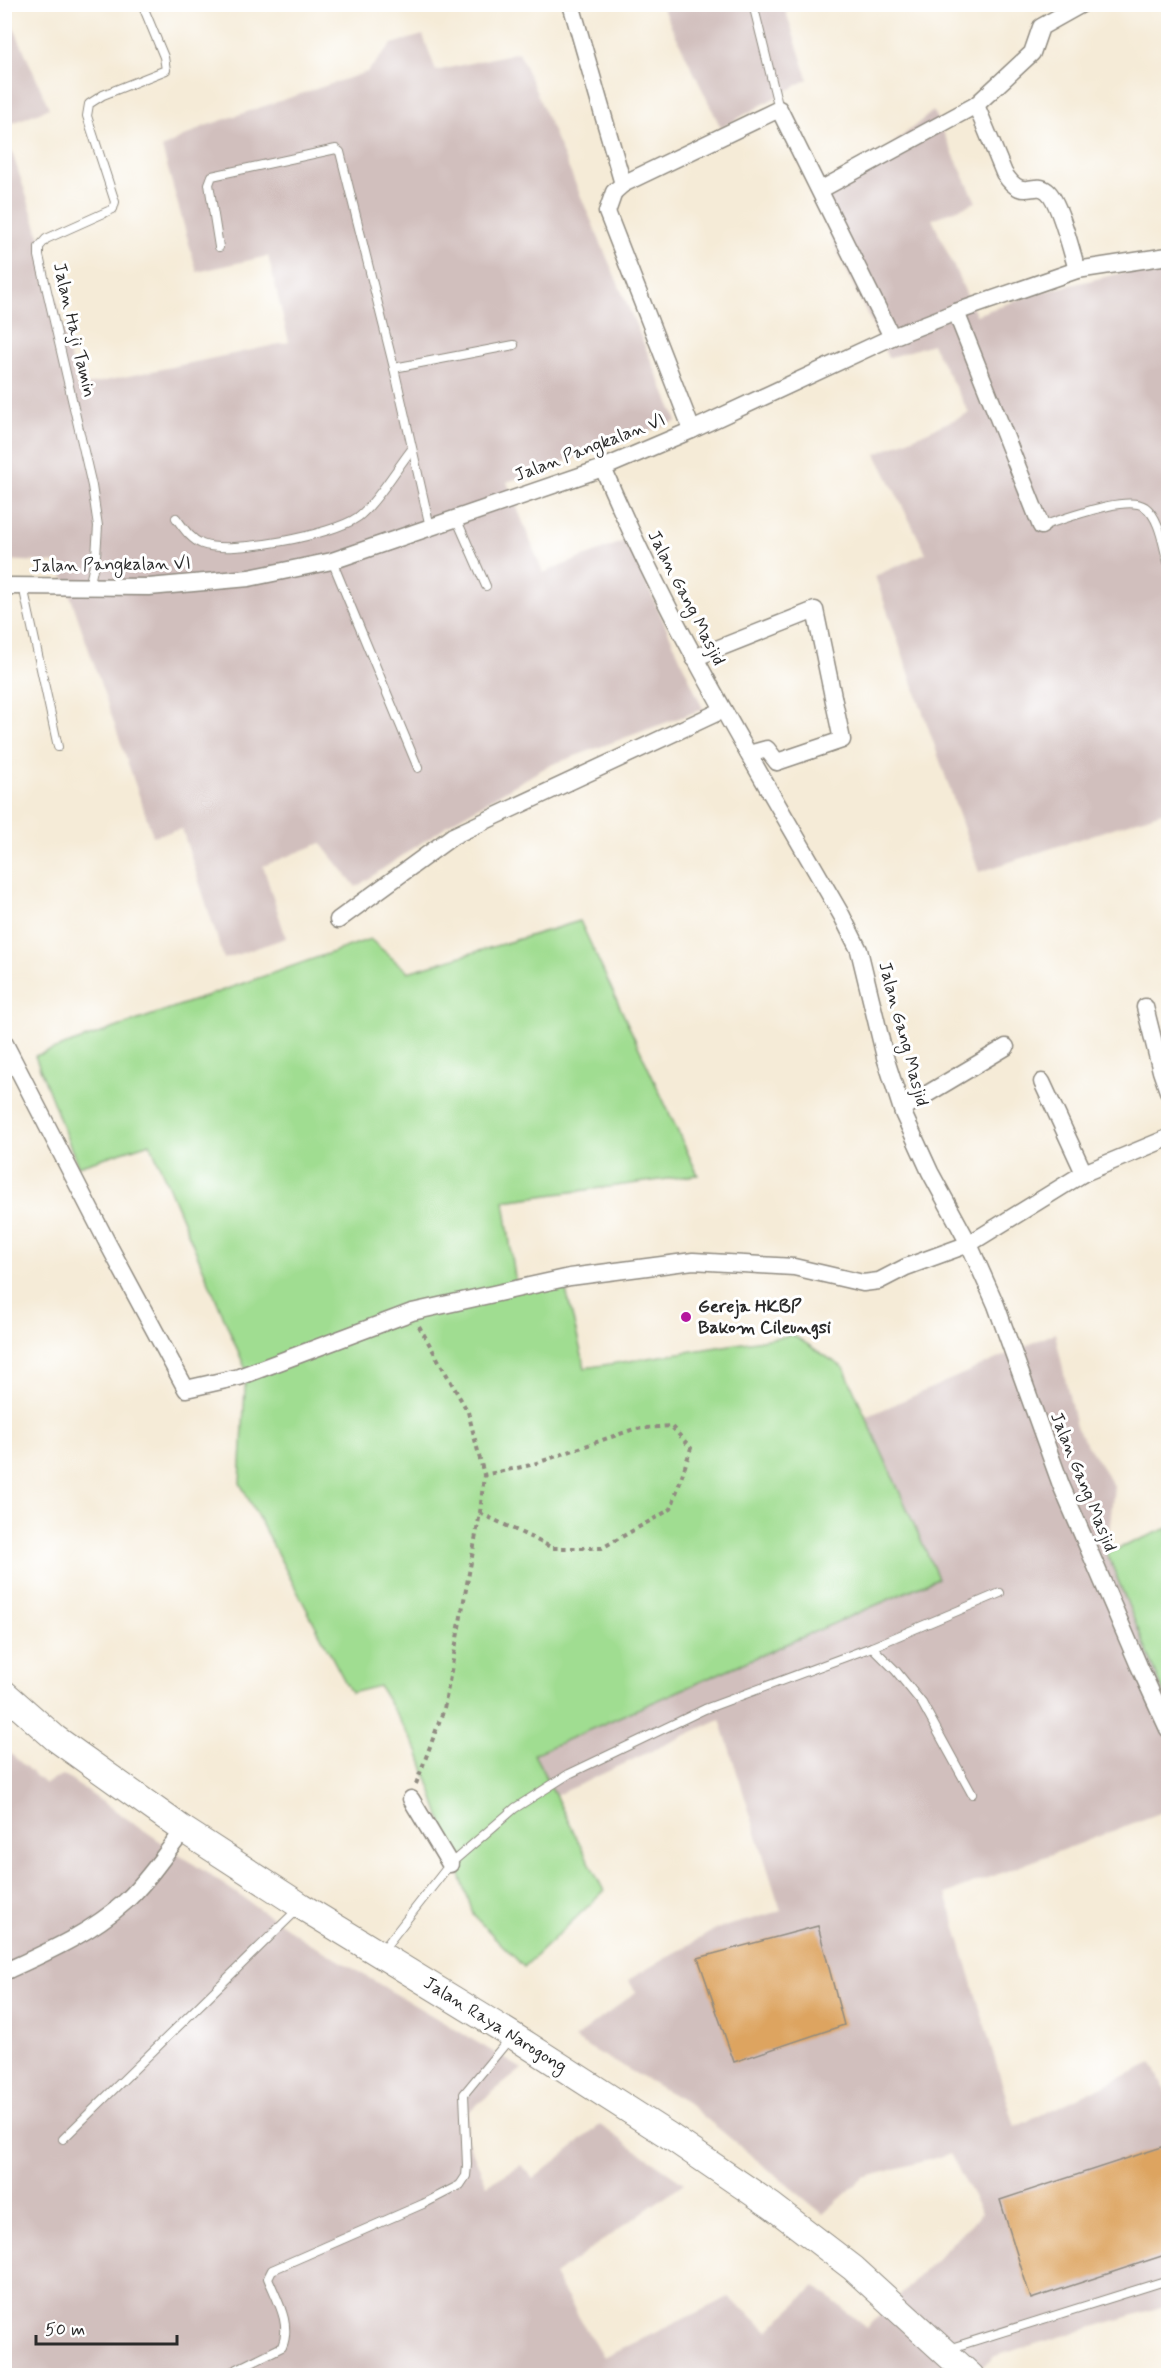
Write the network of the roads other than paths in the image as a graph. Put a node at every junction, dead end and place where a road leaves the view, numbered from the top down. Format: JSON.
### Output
{"nodes":[{"id":1,"x":142,"y":4,"type":"edge"},
{"id":2,"x":571,"y":4,"type":"edge"},
{"id":3,"x":753,"y":4,"type":"edge"},
{"id":4,"x":1082,"y":4,"type":"edge"},
{"id":5,"x":976,"y":105,"type":"junction"},
{"id":6,"x":779,"y":109,"type":"junction"},
{"id":7,"x":623,"y":184,"type":"junction"},
{"id":8,"x":820,"y":190,"type":"junction"},
{"id":9,"x":219,"y":247,"type":"dead end"},
{"id":10,"x":1168,"y":256,"type":"edge"},
{"id":11,"x":1077,"y":270,"type":"junction"},
{"id":12,"x":956,"y":312,"type":"junction"},
{"id":13,"x":892,"y":337,"type":"junction"},
{"id":14,"x":514,"y":345,"type":"dead end"},
{"id":15,"x":394,"y":368,"type":"junction"},
{"id":16,"x":692,"y":430,"type":"junction"},
{"id":17,"x":412,"y":448,"type":"junction"},
{"id":18,"x":603,"y":468,"type":"junction"},
{"id":19,"x":455,"y":517,"type":"junction"},
{"id":20,"x":176,"y":518,"type":"dead end"},
{"id":21,"x":1041,"y":526,"type":"joint"},
{"id":22,"x":430,"y":527,"type":"junction"},
{"id":23,"x":332,"y":561,"type":"junction"},
{"id":24,"x":1168,"y":562,"type":"edge"},
{"id":25,"x":4,"y":586,"type":"edge"},
{"id":26,"x":23,"y":586,"type":"junction"},
{"id":27,"x":486,"y":586,"type":"dead end"},
{"id":28,"x":89,"y":587,"type":"junction"},
{"id":29,"x":694,"y":658,"type":"junction"},
{"id":30,"x":723,"y":710,"type":"junction"},
{"id":31,"x":58,"y":747,"type":"dead end"},
{"id":32,"x":749,"y":754,"type":"junction"},
{"id":33,"x":418,"y":768,"type":"dead end"},
{"id":34,"x":338,"y":920,"type":"dead end"},
{"id":35,"x":1145,"y":1006,"type":"dead end"},
{"id":36,"x":4,"y":1042,"type":"edge"},
{"id":37,"x":1006,"y":1047,"type":"dead end"},
{"id":38,"x":1042,"y":1082,"type":"dead end"},
{"id":39,"x":1168,"y":1091,"type":"edge"},
{"id":40,"x":902,"y":1109,"type":"junction"},
{"id":41,"x":1168,"y":1138,"type":"edge"},
{"id":42,"x":1084,"y":1173,"type":"junction"},
{"id":43,"x":969,"y":1244,"type":"junction"},
{"id":44,"x":1000,"y":1593,"type":"dead end"},
{"id":45,"x":872,"y":1647,"type":"junction"},
{"id":46,"x":4,"y":1693,"type":"edge"},
{"id":47,"x":1168,"y":1729,"type":"edge"},
{"id":48,"x":972,"y":1794,"type":"dead end"},
{"id":49,"x":411,"y":1799,"type":"road end"},
{"id":50,"x":184,"y":1830,"type":"junction"},
{"id":51,"x":450,"y":1864,"type":"junction"},
{"id":52,"x":301,"y":1906,"type":"junction"},
{"id":53,"x":380,"y":1954,"type":"junction"},
{"id":54,"x":4,"y":1972,"type":"edge"},
{"id":55,"x":512,"y":2035,"type":"junction"},
{"id":56,"x":63,"y":2139,"type":"dead end"},
{"id":57,"x":1168,"y":2280,"type":"edge"},
{"id":58,"x":945,"y":2350,"type":"junction"},
{"id":59,"x":224,"y":2376,"type":"edge"},
{"id":60,"x":971,"y":2376,"type":"edge"}],
"edges":[{"from":1,"to":28,"type":"lane","name":"Jalan Haji Tamin"},
{"from":2,"to":7,"type":"street"},
{"from":3,"to":6,"type":"lane"},
{"from":4,"to":5,"type":"street"},
{"from":5,"to":8,"type":"street"},
{"from":5,"to":11,"type":"street"},
{"from":6,"to":7,"type":"street"},
{"from":6,"to":8,"type":"street"},
{"from":7,"to":16,"type":"street"},
{"from":8,"to":13,"type":"street"},
{"from":9,"to":15,"type":"lane"},
{"from":10,"to":11,"type":"street","name":"Jalan Pangkalan VI"},
{"from":11,"to":12,"type":"street","name":"Jalan Pangkalan VI"},
{"from":12,"to":13,"type":"street","name":"Jalan Pangkalan VI"},
{"from":12,"to":21,"type":"street"},
{"from":13,"to":16,"type":"street","name":"Jalan Pangkalan VI"},
{"from":14,"to":15,"type":"lane"},
{"from":15,"to":17,"type":"lane"},
{"from":16,"to":18,"type":"street","name":"Jalan Pangkalan VI"},
{"from":17,"to":20,"type":"lane"},
{"from":17,"to":22,"type":"lane"},
{"from":18,"to":19,"type":"street","name":"Jalan Pangkalan VI"},
{"from":18,"to":29,"type":"street","name":"Jalan Gang Masjid"},
{"from":19,"to":22,"type":"street","name":"Jalan Pangkalan VI"},
{"from":19,"to":27,"type":"lane"},
{"from":21,"to":24,"type":"lane"},
{"from":22,"to":23,"type":"street","name":"Jalan Pangkalan VI"},
{"from":23,"to":28,"type":"street","name":"Jalan Pangkalan VI"},
{"from":23,"to":33,"type":"lane"},
{"from":25,"to":26,"type":"street","name":"Jalan Pangkalan VI"},
{"from":26,"to":28,"type":"street","name":"Jalan Pangkalan VI"},
{"from":26,"to":31,"type":"lane"},
{"from":29,"to":30,"type":"street","name":"Jalan Gang Masjid"},
{"from":29,"to":32,"type":"street"},
{"from":30,"to":32,"type":"street","name":"Jalan Gang Masjid"},
{"from":30,"to":34,"type":"street"},
{"from":32,"to":40,"type":"street","name":"Jalan Gang Masjid"},
{"from":35,"to":39,"type":"street"},
{"from":36,"to":43,"type":"street"},
{"from":37,"to":40,"type":"street"},
{"from":38,"to":42,"type":"street"},
{"from":40,"to":43,"type":"street","name":"Jalan Gang Masjid"},
{"from":41,"to":42,"type":"street"},
{"from":42,"to":43,"type":"street"},
{"from":43,"to":47,"type":"street","name":"Jalan Gang Masjid"},
{"from":44,"to":45,"type":"lane"},
{"from":45,"to":48,"type":"lane"},
{"from":45,"to":51,"type":"lane"},
{"from":46,"to":50,"type":"main road","name":"Jalan Raya Narogong"},
{"from":49,"to":51,"type":"street"},
{"from":50,"to":52,"type":"main road","name":"Jalan Raya Narogong"},
{"from":50,"to":54,"type":"street"},
{"from":51,"to":53,"type":"lane"},
{"from":52,"to":53,"type":"main road","name":"Jalan Raya Narogong"},
{"from":52,"to":56,"type":"lane"},
{"from":53,"to":55,"type":"main road","name":"Jalan Raya Narogong"},
{"from":55,"to":58,"type":"main road","name":"Jalan Raya Narogong"},
{"from":55,"to":59,"type":"lane"},
{"from":57,"to":58,"type":"lane"},
{"from":58,"to":60,"type":"main road","name":"Jalan Raya Narogong"}]}
